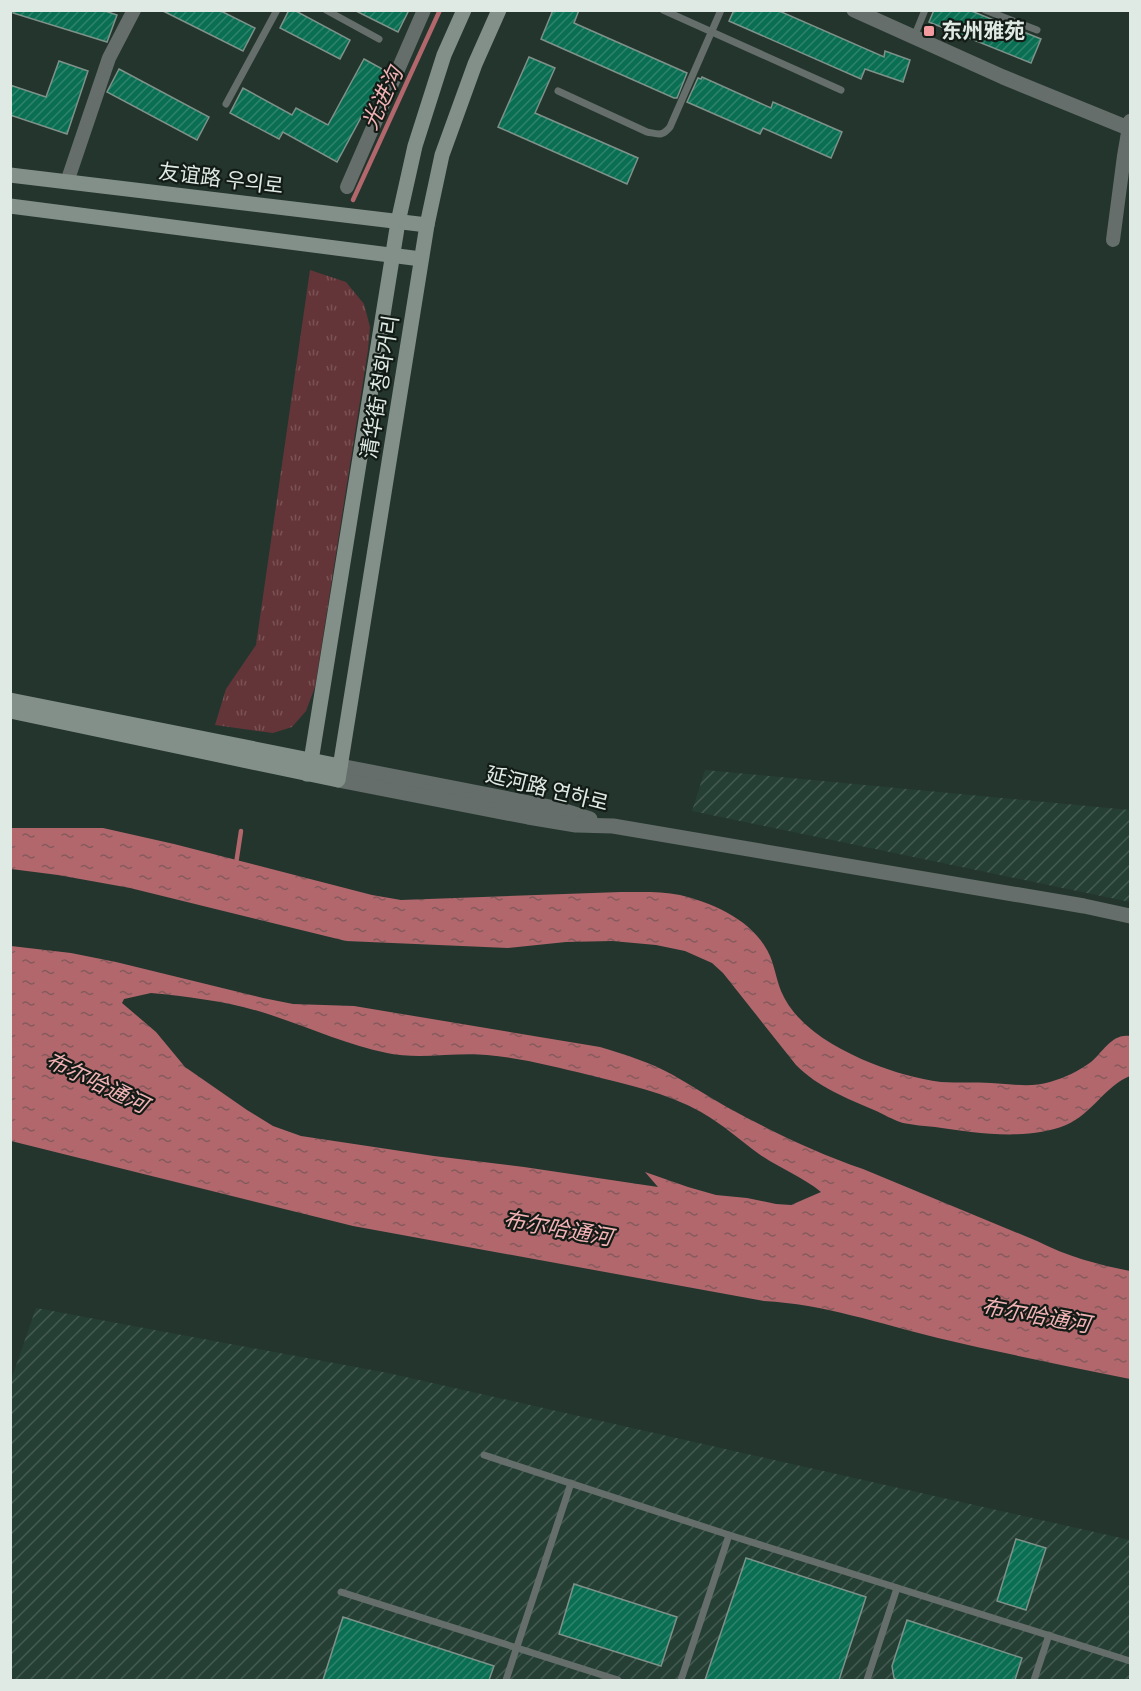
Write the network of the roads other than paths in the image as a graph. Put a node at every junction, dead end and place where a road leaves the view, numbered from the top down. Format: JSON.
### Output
{"nodes":[{"id":1,"x":134,"y":10,"type":"edge"},
{"id":2,"x":277,"y":10,"type":"edge"},
{"id":3,"x":326,"y":10,"type":"edge"},
{"id":4,"x":424,"y":10,"type":"edge"},
{"id":5,"x":464,"y":10,"type":"edge"},
{"id":6,"x":499,"y":10,"type":"edge"},
{"id":7,"x":663,"y":10,"type":"edge"},
{"id":8,"x":721,"y":10,"type":"edge"},
{"id":9,"x":854,"y":10,"type":"edge"},
{"id":10,"x":925,"y":10,"type":"edge"},
{"id":11,"x":985,"y":10,"type":"edge"},
{"id":12,"x":875,"y":15,"type":"edge"},
{"id":13,"x":1037,"y":30,"type":"dead end"},
{"id":14,"x":712,"y":32,"type":"junction"},
{"id":15,"x":914,"y":37,"type":"junction"},
{"id":16,"x":379,"y":39,"type":"dead end"},
{"id":17,"x":841,"y":90,"type":"dead end"},
{"id":18,"x":558,"y":91,"type":"dead end"},
{"id":19,"x":226,"y":104,"type":"dead end"},
{"id":20,"x":1129,"y":125,"type":"edge"},
{"id":21,"x":10,"y":175,"type":"edge"},
{"id":22,"x":68,"y":182,"type":"junction"},
{"id":23,"x":347,"y":187,"type":"dead end"},
{"id":24,"x":10,"y":206,"type":"edge"},
{"id":25,"x":398,"y":222,"type":"junction"},
{"id":26,"x":427,"y":225,"type":"junction"},
{"id":27,"x":1113,"y":240,"type":"dead end"},
{"id":28,"x":393,"y":256,"type":"junction"},
{"id":29,"x":421,"y":259,"type":"junction"},
{"id":30,"x":10,"y":700,"type":"edge"},
{"id":31,"x":10,"y":711,"type":"edge"},
{"id":32,"x":309,"y":768,"type":"junction"},
{"id":33,"x":339,"y":773,"type":"junction"},
{"id":34,"x":1131,"y":916,"type":"edge"},
{"id":35,"x":484,"y":1455,"type":"dead end"},
{"id":36,"x":571,"y":1483,"type":"junction"},
{"id":37,"x":729,"y":1535,"type":"junction"},
{"id":38,"x":897,"y":1588,"type":"junction"},
{"id":39,"x":341,"y":1592,"type":"dead end"},
{"id":40,"x":1049,"y":1635,"type":"junction"},
{"id":41,"x":517,"y":1648,"type":"junction"},
{"id":42,"x":1131,"y":1661,"type":"edge"},
{"id":43,"x":506,"y":1680,"type":"edge"},
{"id":44,"x":618,"y":1680,"type":"edge"},
{"id":45,"x":681,"y":1680,"type":"edge"},
{"id":46,"x":867,"y":1680,"type":"edge"},
{"id":47,"x":1034,"y":1680,"type":"edge"}],
"edges":[{"from":1,"to":22,"type":"street"},
{"from":2,"to":19,"type":"lane"},
{"from":3,"to":16,"type":"lane"},
{"from":4,"to":23,"type":"street"},
{"from":5,"to":25,"type":"main road","name":"清华街 청화거리"},
{"from":6,"to":26,"type":"main road","name":"清华街 청화거리"},
{"from":7,"to":14,"type":"lane"},
{"from":8,"to":14,"type":"lane"},
{"from":9,"to":12,"type":"street"},
{"from":10,"to":15,"type":"lane"},
{"from":11,"to":13,"type":"lane"},
{"from":12,"to":15,"type":"street"},
{"from":14,"to":17,"type":"lane"},
{"from":14,"to":18,"type":"lane"},
{"from":15,"to":20,"type":"street"},
{"from":20,"to":27,"type":"street"},
{"from":21,"to":22,"type":"main road","name":"友谊路 우의로"},
{"from":22,"to":25,"type":"main road","name":"友谊路 우의로"},
{"from":24,"to":28,"type":"main road"},
{"from":25,"to":26,"type":"main road","name":"友谊路 우의로"},
{"from":25,"to":28,"type":"main road","name":"清华街 청화거리"},
{"from":26,"to":29,"type":"main road","name":"清华街 청화거리"},
{"from":28,"to":29,"type":"main road"},
{"from":28,"to":32,"type":"main road","name":"清华街 청화거리"},
{"from":29,"to":33,"type":"main road","name":"清华街 청화거리"},
{"from":30,"to":32,"type":"main road","name":"延河路 연하로"},
{"from":31,"to":32,"type":"main road","name":"延河路 연하로"},
{"from":32,"to":33,"type":"main road","name":"延河路 연하로"},
{"from":33,"to":34,"type":"street","name":"延河路 연하로"},
{"from":35,"to":36,"type":"lane"},
{"from":36,"to":37,"type":"lane"},
{"from":36,"to":41,"type":"lane"},
{"from":37,"to":38,"type":"lane"},
{"from":37,"to":45,"type":"lane"},
{"from":38,"to":40,"type":"lane"},
{"from":38,"to":46,"type":"lane"},
{"from":39,"to":41,"type":"lane"},
{"from":40,"to":42,"type":"lane"},
{"from":40,"to":47,"type":"lane"},
{"from":41,"to":43,"type":"lane"},
{"from":41,"to":44,"type":"lane"}]}
